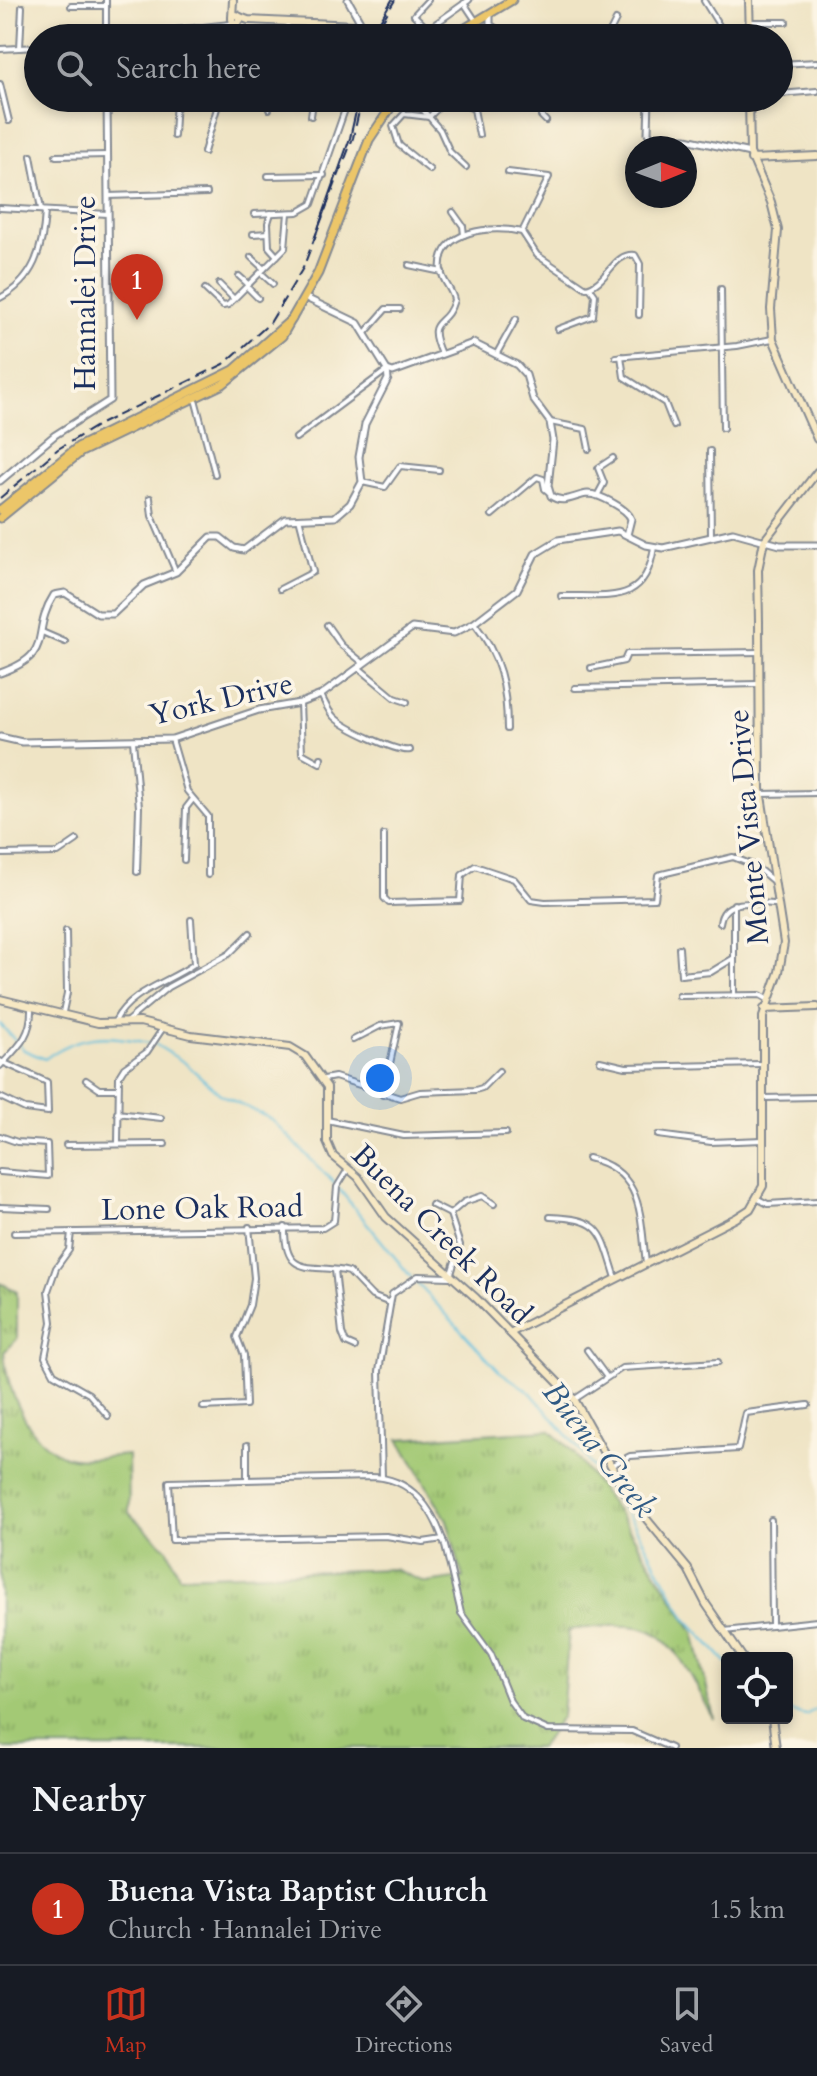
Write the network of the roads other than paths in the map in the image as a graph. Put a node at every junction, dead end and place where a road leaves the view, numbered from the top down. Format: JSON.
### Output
{"nodes":[{"id":1,"x":233,"y":0,"type":"edge"},
{"id":2,"x":348,"y":0,"type":"edge"},
{"id":3,"x":428,"y":0,"type":"edge"},
{"id":4,"x":512,"y":0,"type":"edge"},
{"id":5,"x":749,"y":0,"type":"edge"},
{"id":6,"x":466,"y":1,"type":"edge"},
{"id":7,"x":704,"y":1,"type":"edge"},
{"id":8,"x":106,"y":3,"type":"edge"},
{"id":9,"x":71,"y":6,"type":"dead end"},
{"id":10,"x":22,"y":7,"type":"dead end"},
{"id":11,"x":490,"y":13,"type":"junction"},
{"id":12,"x":616,"y":20,"type":"dead end"},
{"id":13,"x":288,"y":21,"type":"junction"},
{"id":14,"x":476,"y":21,"type":"junction"},
{"id":15,"x":235,"y":22,"type":"junction"},
{"id":16,"x":750,"y":22,"type":"joint"},
{"id":17,"x":786,"y":22,"type":"dead end"},
{"id":18,"x":315,"y":23,"type":"joint"},
{"id":19,"x":106,"y":24,"type":"edge"},
{"id":20,"x":221,"y":24,"type":"edge"},
{"id":21,"x":287,"y":24,"type":"edge"},
{"id":22,"x":338,"y":24,"type":"edge"},
{"id":23,"x":361,"y":24,"type":"edge"},
{"id":24,"x":423,"y":24,"type":"edge"},
{"id":25,"x":435,"y":24,"type":"edge"},
{"id":26,"x":471,"y":24,"type":"edge"},
{"id":27,"x":490,"y":24,"type":"edge"},
{"id":28,"x":614,"y":24,"type":"edge"},
{"id":29,"x":718,"y":24,"type":"edge"},
{"id":30,"x":20,"y":48,"type":"junction"},
{"id":31,"x":24,"y":48,"type":"edge"},
{"id":32,"x":0,"y":49,"type":"edge"},
{"id":33,"x":817,"y":62,"type":"edge"},
{"id":34,"x":793,"y":63,"type":"edge"},
{"id":35,"x":0,"y":84,"type":"edge"},
{"id":36,"x":817,"y":91,"type":"edge"},
{"id":37,"x":793,"y":93,"type":"edge"},
{"id":38,"x":1,"y":96,"type":"edge"},
{"id":39,"x":107,"y":112,"type":"edge"},
{"id":40,"x":175,"y":112,"type":"edge"},
{"id":41,"x":216,"y":112,"type":"edge"},
{"id":42,"x":312,"y":112,"type":"edge"},
{"id":43,"x":344,"y":112,"type":"edge"},
{"id":44,"x":388,"y":112,"type":"edge"},
{"id":45,"x":425,"y":112,"type":"edge"},
{"id":46,"x":434,"y":112,"type":"edge"},
{"id":47,"x":475,"y":112,"type":"edge"},
{"id":48,"x":541,"y":112,"type":"edge"},
{"id":49,"x":649,"y":112,"type":"edge"},
{"id":50,"x":749,"y":112,"type":"edge"},
{"id":51,"x":311,"y":116,"type":"dead end"},
{"id":52,"x":429,"y":117,"type":"junction"},
{"id":53,"x":9,"y":121,"type":"dead end"},
{"id":54,"x":546,"y":121,"type":"dead end"},
{"id":55,"x":479,"y":135,"type":"dead end"},
{"id":56,"x":174,"y":136,"type":"dead end"},
{"id":57,"x":204,"y":152,"type":"dead end"},
{"id":58,"x":108,"y":155,"type":"junction"},
{"id":59,"x":31,"y":156,"type":"dead end"},
{"id":60,"x":56,"y":156,"type":"dead end"},
{"id":61,"x":750,"y":156,"type":"junction"},
{"id":62,"x":817,"y":156,"type":"edge"},
{"id":63,"x":466,"y":167,"type":"dead end"},
{"id":64,"x":430,"y":170,"type":"dead end"},
{"id":65,"x":508,"y":172,"type":"dead end"},
{"id":66,"x":324,"y":175,"type":"junction"},
{"id":67,"x":268,"y":176,"type":"dead end"},
{"id":68,"x":207,"y":193,"type":"dead end"},
{"id":69,"x":108,"y":196,"type":"junction"},
{"id":70,"x":0,"y":208,"type":"edge"},
{"id":71,"x":45,"y":212,"type":"junction"},
{"id":72,"x":453,"y":212,"type":"dead end"},
{"id":73,"x":271,"y":213,"type":"junction"},
{"id":74,"x":288,"y":213,"type":"junction"},
{"id":75,"x":108,"y":214,"type":"junction"},
{"id":76,"x":254,"y":214,"type":"dead end"},
{"id":77,"x":522,"y":232,"type":"junction"},
{"id":78,"x":268,"y":233,"type":"junction"},
{"id":79,"x":253,"y":234,"type":"dead end"},
{"id":80,"x":464,"y":235,"type":"junction"},
{"id":81,"x":277,"y":256,"type":"junction"},
{"id":82,"x":251,"y":257,"type":"dead end"},
{"id":83,"x":409,"y":265,"type":"dead end"},
{"id":84,"x":262,"y":271,"type":"junction"},
{"id":85,"x":442,"y":272,"type":"junction"},
{"id":86,"x":239,"y":276,"type":"dead end"},
{"id":87,"x":219,"y":284,"type":"dead end"},
{"id":88,"x":273,"y":284,"type":"dead end"},
{"id":89,"x":248,"y":286,"type":"junction"},
{"id":90,"x":590,"y":288,"type":"junction"},
{"id":91,"x":205,"y":289,"type":"dead end"},
{"id":92,"x":721,"y":289,"type":"dead end"},
{"id":93,"x":0,"y":298,"type":"edge"},
{"id":94,"x":258,"y":298,"type":"dead end"},
{"id":95,"x":306,"y":298,"type":"junction"},
{"id":96,"x":234,"y":299,"type":"junction"},
{"id":97,"x":400,"y":309,"type":"dead end"},
{"id":98,"x":639,"y":315,"type":"dead end"},
{"id":99,"x":292,"y":319,"type":"junction"},
{"id":100,"x":516,"y":319,"type":"dead end"},
{"id":101,"x":558,"y":329,"type":"dead end"},
{"id":102,"x":365,"y":333,"type":"junction"},
{"id":103,"x":773,"y":339,"type":"junction"},
{"id":104,"x":723,"y":348,"type":"junction"},
{"id":105,"x":496,"y":355,"type":"junction"},
{"id":106,"x":442,"y":356,"type":"junction"},
{"id":107,"x":387,"y":370,"type":"junction"},
{"id":108,"x":195,"y":398,"type":"junction"},
{"id":109,"x":550,"y":422,"type":"junction"},
{"id":110,"x":674,"y":426,"type":"dead end"},
{"id":111,"x":723,"y":428,"type":"dead end"},
{"id":112,"x":296,"y":438,"type":"dead end"},
{"id":113,"x":817,"y":439,"type":"edge"},
{"id":114,"x":589,"y":449,"type":"dead end"},
{"id":115,"x":710,"y":451,"type":"dead end"},
{"id":116,"x":613,"y":458,"type":"dead end"},
{"id":117,"x":439,"y":470,"type":"dead end"},
{"id":118,"x":817,"y":472,"type":"edge"},
{"id":119,"x":215,"y":474,"type":"dead end"},
{"id":120,"x":0,"y":481,"type":"edge"},
{"id":121,"x":362,"y":482,"type":"junction"},
{"id":122,"x":550,"y":493,"type":"junction"},
{"id":123,"x":597,"y":496,"type":"junction"},
{"id":124,"x":150,"y":498,"type":"dead end"},
{"id":125,"x":0,"y":510,"type":"edge"},
{"id":126,"x":492,"y":515,"type":"dead end"},
{"id":127,"x":298,"y":516,"type":"junction"},
{"id":128,"x":0,"y":518,"type":"edge"},
{"id":129,"x":627,"y":535,"type":"junction"},
{"id":130,"x":711,"y":535,"type":"junction"},
{"id":131,"x":764,"y":541,"type":"junction"},
{"id":132,"x":817,"y":545,"type":"edge"},
{"id":133,"x":654,"y":547,"type":"junction"},
{"id":134,"x":176,"y":572,"type":"junction"},
{"id":135,"x":280,"y":589,"type":"dead end"},
{"id":136,"x":561,"y":596,"type":"dead end"},
{"id":137,"x":474,"y":623,"type":"junction"},
{"id":138,"x":327,"y":625,"type":"dead end"},
{"id":139,"x":42,"y":632,"type":"junction"},
{"id":140,"x":65,"y":642,"type":"dead end"},
{"id":141,"x":760,"y":652,"type":"junction"},
{"id":142,"x":359,"y":664,"type":"junction"},
{"id":143,"x":591,"y":668,"type":"dead end"},
{"id":144,"x":0,"y":673,"type":"edge"},
{"id":145,"x":758,"y":684,"type":"junction"},
{"id":146,"x":575,"y":688,"type":"dead end"},
{"id":147,"x":321,"y":695,"type":"junction"},
{"id":148,"x":407,"y":702,"type":"dead end"},
{"id":149,"x":300,"y":703,"type":"junction"},
{"id":150,"x":507,"y":729,"type":"dead end"},
{"id":151,"x":0,"y":737,"type":"edge"},
{"id":152,"x":172,"y":739,"type":"junction"},
{"id":153,"x":133,"y":741,"type":"junction"},
{"id":154,"x":410,"y":750,"type":"dead end"},
{"id":155,"x":321,"y":758,"type":"dead end"},
{"id":156,"x":817,"y":793,"type":"edge"},
{"id":157,"x":761,"y":794,"type":"junction"},
{"id":158,"x":193,"y":799,"type":"junction"},
{"id":159,"x":384,"y":835,"type":"dead end"},
{"id":160,"x":77,"y":840,"type":"dead end"},
{"id":161,"x":0,"y":854,"type":"edge"},
{"id":162,"x":184,"y":860,"type":"dead end"},
{"id":163,"x":137,"y":872,"type":"dead end"},
{"id":164,"x":208,"y":875,"type":"dead end"},
{"id":165,"x":773,"y":881,"type":"junction"},
{"id":166,"x":734,"y":904,"type":"junction"},
{"id":167,"x":778,"y":904,"type":"junction"},
{"id":168,"x":191,"y":920,"type":"dead end"},
{"id":169,"x":720,"y":923,"type":"dead end"},
{"id":170,"x":66,"y":931,"type":"dead end"},
{"id":171,"x":250,"y":933,"type":"dead end"},
{"id":172,"x":679,"y":948,"type":"dead end"},
{"id":173,"x":735,"y":956,"type":"junction"},
{"id":174,"x":734,"y":995,"type":"junction"},
{"id":175,"x":679,"y":996,"type":"dead end"},
{"id":176,"x":0,"y":999,"type":"edge"},
{"id":177,"x":767,"y":999,"type":"junction"},
{"id":178,"x":31,"y":1005,"type":"junction"},
{"id":179,"x":817,"y":1007,"type":"edge"},
{"id":180,"x":764,"y":1009,"type":"junction"},
{"id":181,"x":63,"y":1012,"type":"junction"},
{"id":182,"x":126,"y":1022,"type":"junction"},
{"id":183,"x":114,"y":1024,"type":"junction"},
{"id":184,"x":163,"y":1028,"type":"junction"},
{"id":185,"x":353,"y":1040,"type":"dead end"},
{"id":186,"x":600,"y":1061,"type":"dead end"},
{"id":187,"x":1,"y":1063,"type":"edge"},
{"id":188,"x":762,"y":1064,"type":"junction"},
{"id":189,"x":499,"y":1071,"type":"dead end"},
{"id":190,"x":324,"y":1079,"type":"junction"},
{"id":191,"x":86,"y":1080,"type":"dead end"},
{"id":192,"x":117,"y":1088,"type":"junction"},
{"id":193,"x":383,"y":1095,"type":"junction"},
{"id":194,"x":0,"y":1097,"type":"edge"},
{"id":195,"x":817,"y":1097,"type":"edge"},
{"id":196,"x":763,"y":1098,"type":"junction"},
{"id":197,"x":117,"y":1113,"type":"junction"},
{"id":198,"x":161,"y":1118,"type":"dead end"},
{"id":199,"x":327,"y":1120,"type":"junction"},
{"id":200,"x":506,"y":1133,"type":"dead end"},
{"id":201,"x":658,"y":1135,"type":"dead end"},
{"id":202,"x":0,"y":1136,"type":"edge"},
{"id":203,"x":764,"y":1140,"type":"junction"},
{"id":204,"x":118,"y":1143,"type":"junction"},
{"id":205,"x":165,"y":1144,"type":"dead end"},
{"id":206,"x":66,"y":1145,"type":"dead end"},
{"id":207,"x":588,"y":1158,"type":"dead end"},
{"id":208,"x":348,"y":1169,"type":"junction"},
{"id":209,"x":0,"y":1172,"type":"edge"},
{"id":210,"x":758,"y":1199,"type":"junction"},
{"id":211,"x":817,"y":1201,"type":"edge"},
{"id":212,"x":494,"y":1204,"type":"dead end"},
{"id":213,"x":432,"y":1205,"type":"dead end"},
{"id":214,"x":0,"y":1207,"type":"edge"},
{"id":215,"x":49,"y":1209,"type":"dead end"},
{"id":216,"x":450,"y":1214,"type":"junction"},
{"id":217,"x":550,"y":1217,"type":"dead end"},
{"id":218,"x":249,"y":1227,"type":"junction"},
{"id":219,"x":285,"y":1227,"type":"junction"},
{"id":220,"x":71,"y":1232,"type":"junction"},
{"id":221,"x":14,"y":1233,"type":"dead end"},
{"id":222,"x":646,"y":1263,"type":"junction"},
{"id":223,"x":335,"y":1270,"type":"junction"},
{"id":224,"x":450,"y":1277,"type":"junction"},
{"id":225,"x":616,"y":1278,"type":"junction"},
{"id":226,"x":390,"y":1303,"type":"junction"},
{"id":227,"x":510,"y":1333,"type":"junction"},
{"id":228,"x":355,"y":1347,"type":"dead end"},
{"id":229,"x":587,"y":1350,"type":"dead end"},
{"id":230,"x":718,"y":1362,"type":"dead end"},
{"id":231,"x":606,"y":1376,"type":"junction"},
{"id":232,"x":574,"y":1399,"type":"junction"},
{"id":233,"x":808,"y":1405,"type":"dead end"},
{"id":234,"x":203,"y":1407,"type":"dead end"},
{"id":235,"x":108,"y":1416,"type":"dead end"},
{"id":236,"x":247,"y":1445,"type":"dead end"},
{"id":237,"x":610,"y":1466,"type":"junction"},
{"id":238,"x":382,"y":1477,"type":"junction"},
{"id":239,"x":247,"y":1479,"type":"junction"},
{"id":240,"x":771,"y":1520,"type":"dead end"},
{"id":241,"x":443,"y":1539,"type":"junction"},
{"id":242,"x":817,"y":1621,"type":"edge"},
{"id":243,"x":772,"y":1624,"type":"junction"},
{"id":244,"x":724,"y":1631,"type":"junction"},
{"id":245,"x":739,"y":1652,"type":"edge"},
{"id":246,"x":773,"y":1724,"type":"edge"},
{"id":247,"x":671,"y":1748,"type":"edge"},
{"id":248,"x":776,"y":1748,"type":"edge"}],
"edges":[{"from":1,"to":15,"type":"main road"},
{"from":2,"to":23,"type":"street"},
{"from":3,"to":24,"type":"street"},
{"from":4,"to":11,"type":"main road"},
{"from":5,"to":16,"type":"main road"},
{"from":6,"to":14,"type":"street"},
{"from":6,"to":25,"type":"street"},
{"from":7,"to":29,"type":"street"},
{"from":8,"to":9,"type":"street"},
{"from":8,"to":19,"type":"street"},
{"from":10,"to":30,"type":"street"},
{"from":11,"to":14,"type":"main road"},
{"from":11,"to":27,"type":"street"},
{"from":12,"to":28,"type":"street"},
{"from":13,"to":15,"type":"main road"},
{"from":13,"to":18,"type":"main road"},
{"from":13,"to":21,"type":"street"},
{"from":14,"to":26,"type":"main road"},
{"from":15,"to":20,"type":"street"},
{"from":16,"to":17,"type":"street"},
{"from":18,"to":22,"type":"main road"},
{"from":30,"to":31,"type":"street"},
{"from":30,"to":32,"type":"street"},
{"from":33,"to":34,"type":"street"},
{"from":35,"to":38,"type":"street"},
{"from":36,"to":37,"type":"street"},
{"from":38,"to":53,"type":"street"},
{"from":39,"to":58,"type":"street","name":"Hannalei Drive"},
{"from":40,"to":56,"type":"street"},
{"from":41,"to":57,"type":"street"},
{"from":42,"to":51,"type":"street"},
{"from":43,"to":66,"type":"street"},
{"from":44,"to":95,"type":"main road"},
{"from":45,"to":52,"type":"street"},
{"from":46,"to":52,"type":"street"},
{"from":47,"to":55,"type":"street"},
{"from":48,"to":54,"type":"street"},
{"from":49,"to":61,"type":"street"},
{"from":50,"to":61,"type":"main road"},
{"from":52,"to":63,"type":"street"},
{"from":52,"to":64,"type":"street"},
{"from":58,"to":60,"type":"street"},
{"from":58,"to":69,"type":"street","name":"Hannalei Drive"},
{"from":59,"to":71,"type":"street"},
{"from":61,"to":62,"type":"main road"},
{"from":61,"to":103,"type":"main road"},
{"from":65,"to":77,"type":"street"},
{"from":66,"to":67,"type":"street"},
{"from":66,"to":74,"type":"street"},
{"from":68,"to":69,"type":"street"},
{"from":69,"to":75,"type":"street","name":"Hannalei Drive"},
{"from":70,"to":71,"type":"street"},
{"from":71,"to":75,"type":"street"},
{"from":71,"to":93,"type":"street"},
{"from":72,"to":80,"type":"street"},
{"from":73,"to":74,"type":"street"},
{"from":73,"to":76,"type":"street"},
{"from":73,"to":78,"type":"street"},
{"from":74,"to":81,"type":"street"},
{"from":75,"to":120,"type":"street","name":"Hannalei Drive"},
{"from":77,"to":80,"type":"street"},
{"from":77,"to":90,"type":"street"},
{"from":78,"to":79,"type":"street"},
{"from":78,"to":81,"type":"street"},
{"from":80,"to":85,"type":"street"},
{"from":81,"to":84,"type":"street"},
{"from":82,"to":84,"type":"street"},
{"from":83,"to":85,"type":"street"},
{"from":84,"to":88,"type":"street"},
{"from":84,"to":89,"type":"street"},
{"from":85,"to":106,"type":"street"},
{"from":86,"to":89,"type":"street"},
{"from":87,"to":96,"type":"street"},
{"from":89,"to":94,"type":"street"},
{"from":89,"to":96,"type":"street"},
{"from":90,"to":98,"type":"street"},
{"from":90,"to":101,"type":"street"},
{"from":91,"to":96,"type":"street"},
{"from":92,"to":104,"type":"street"},
{"from":95,"to":99,"type":"main road"},
{"from":95,"to":102,"type":"street"},
{"from":97,"to":102,"type":"street"},
{"from":99,"to":108,"type":"main road"},
{"from":99,"to":125,"type":"main road"},
{"from":100,"to":105,"type":"street"},
{"from":102,"to":107,"type":"street"},
{"from":103,"to":104,"type":"street"},
{"from":103,"to":113,"type":"main road"},
{"from":104,"to":110,"type":"street"},
{"from":104,"to":111,"type":"street"},
{"from":105,"to":106,"type":"street"},
{"from":105,"to":109,"type":"street"},
{"from":106,"to":107,"type":"street"},
{"from":107,"to":112,"type":"street"},
{"from":107,"to":121,"type":"street"},
{"from":108,"to":119,"type":"street"},
{"from":108,"to":128,"type":"main road"},
{"from":109,"to":114,"type":"street"},
{"from":109,"to":122,"type":"street"},
{"from":115,"to":130,"type":"street"},
{"from":116,"to":123,"type":"street"},
{"from":117,"to":121,"type":"street"},
{"from":118,"to":131,"type":"main road","name":"Monte Vista Drive"},
{"from":121,"to":127,"type":"street"},
{"from":122,"to":123,"type":"street"},
{"from":122,"to":126,"type":"street"},
{"from":123,"to":129,"type":"street"},
{"from":124,"to":134,"type":"street"},
{"from":127,"to":134,"type":"street"},
{"from":127,"to":135,"type":"street"},
{"from":129,"to":133,"type":"street","name":"York Drive"},
{"from":129,"to":137,"type":"street","name":"York Drive"},
{"from":130,"to":131,"type":"street"},
{"from":130,"to":133,"type":"street"},
{"from":131,"to":132,"type":"street"},
{"from":131,"to":141,"type":"main road","name":"Monte Vista Drive"},
{"from":133,"to":136,"type":"street"},
{"from":134,"to":139,"type":"street"},
{"from":137,"to":142,"type":"street","name":"York Drive"},
{"from":137,"to":150,"type":"street"},
{"from":138,"to":142,"type":"street"},
{"from":139,"to":140,"type":"street"},
{"from":139,"to":144,"type":"street"},
{"from":141,"to":143,"type":"street"},
{"from":141,"to":145,"type":"main road","name":"Monte Vista Drive"},
{"from":142,"to":147,"type":"street","name":"York Drive"},
{"from":142,"to":148,"type":"street"},
{"from":145,"to":146,"type":"street"},
{"from":145,"to":157,"type":"main road","name":"Monte Vista Drive"},
{"from":147,"to":149,"type":"street","name":"York Drive"},
{"from":147,"to":154,"type":"street"},
{"from":149,"to":152,"type":"street","name":"York Drive"},
{"from":149,"to":155,"type":"street"},
{"from":151,"to":153,"type":"street","name":"York Drive"},
{"from":152,"to":153,"type":"street","name":"York Drive"},
{"from":152,"to":158,"type":"street"},
{"from":153,"to":163,"type":"street"},
{"from":156,"to":157,"type":"street"},
{"from":157,"to":165,"type":"main road","name":"Monte Vista Drive"},
{"from":158,"to":162,"type":"street"},
{"from":158,"to":164,"type":"street"},
{"from":159,"to":165,"type":"street"},
{"from":160,"to":161,"type":"street"},
{"from":165,"to":167,"type":"main road","name":"Monte Vista Drive"},
{"from":166,"to":167,"type":"street"},
{"from":166,"to":169,"type":"street"},
{"from":166,"to":173,"type":"street"},
{"from":167,"to":177,"type":"main road","name":"Monte Vista Drive"},
{"from":168,"to":183,"type":"street"},
{"from":170,"to":181,"type":"street"},
{"from":171,"to":182,"type":"street"},
{"from":172,"to":173,"type":"street"},
{"from":173,"to":174,"type":"street"},
{"from":174,"to":175,"type":"street"},
{"from":174,"to":177,"type":"street"},
{"from":176,"to":178,"type":"main road"},
{"from":177,"to":180,"type":"main road","name":"Monte Vista Drive"},
{"from":178,"to":181,"type":"main road"},
{"from":178,"to":187,"type":"street"},
{"from":179,"to":180,"type":"main road"},
{"from":180,"to":188,"type":"main road","name":"Monte Vista Drive"},
{"from":181,"to":183,"type":"main road"},
{"from":182,"to":183,"type":"main road"},
{"from":182,"to":184,"type":"main road"},
{"from":184,"to":190,"type":"main road"},
{"from":184,"to":192,"type":"street"},
{"from":185,"to":193,"type":"street"},
{"from":186,"to":188,"type":"street"},
{"from":187,"to":194,"type":"street"},
{"from":188,"to":196,"type":"main road","name":"Monte Vista Drive"},
{"from":189,"to":193,"type":"street"},
{"from":190,"to":193,"type":"street"},
{"from":190,"to":199,"type":"main road","name":"Buena Creek Road"},
{"from":191,"to":192,"type":"street"},
{"from":192,"to":197,"type":"street"},
{"from":195,"to":196,"type":"street"},
{"from":196,"to":203,"type":"main road","name":"Monte Vista Drive"},
{"from":197,"to":198,"type":"street"},
{"from":197,"to":204,"type":"street"},
{"from":199,"to":200,"type":"street"},
{"from":199,"to":208,"type":"main road","name":"Buena Creek Road"},
{"from":201,"to":203,"type":"street"},
{"from":202,"to":209,"type":"street"},
{"from":203,"to":210,"type":"main road","name":"Monte Vista Drive"},
{"from":204,"to":205,"type":"street"},
{"from":204,"to":206,"type":"street"},
{"from":207,"to":222,"type":"street"},
{"from":208,"to":219,"type":"street","name":"Lone Oak Road"},
{"from":208,"to":224,"type":"main road","name":"Buena Creek Road"},
{"from":210,"to":211,"type":"street"},
{"from":210,"to":222,"type":"main road"},
{"from":212,"to":216,"type":"street"},
{"from":213,"to":216,"type":"street"},
{"from":214,"to":215,"type":"street"},
{"from":216,"to":224,"type":"street"},
{"from":217,"to":225,"type":"street"},
{"from":218,"to":219,"type":"street","name":"Lone Oak Road"},
{"from":218,"to":220,"type":"street","name":"Lone Oak Road"},
{"from":218,"to":234,"type":"street"},
{"from":219,"to":223,"type":"street"},
{"from":220,"to":221,"type":"street","name":"Lone Oak Road"},
{"from":220,"to":235,"type":"street"},
{"from":222,"to":225,"type":"main road"},
{"from":223,"to":226,"type":"street"},
{"from":223,"to":228,"type":"street"},
{"from":224,"to":226,"type":"street"},
{"from":224,"to":227,"type":"main road","name":"Buena Creek Road"},
{"from":225,"to":227,"type":"main road"},
{"from":226,"to":238,"type":"street"},
{"from":227,"to":232,"type":"main road","name":"Buena Creek Road"},
{"from":229,"to":231,"type":"street"},
{"from":230,"to":231,"type":"street"},
{"from":231,"to":232,"type":"street"},
{"from":232,"to":237,"type":"main road","name":"Buena Creek Road"},
{"from":233,"to":237,"type":"street"},
{"from":236,"to":239,"type":"street"},
{"from":237,"to":244,"type":"main road","name":"Buena Creek Road"},
{"from":238,"to":239,"type":"street"},
{"from":238,"to":241,"type":"street"},
{"from":239,"to":241,"type":"street"},
{"from":240,"to":243,"type":"street"},
{"from":241,"to":247,"type":"street"},
{"from":242,"to":243,"type":"street"},
{"from":243,"to":244,"type":"street"},
{"from":244,"to":245,"type":"main road","name":"Buena Creek Road"},
{"from":246,"to":248,"type":"main road"}]}
